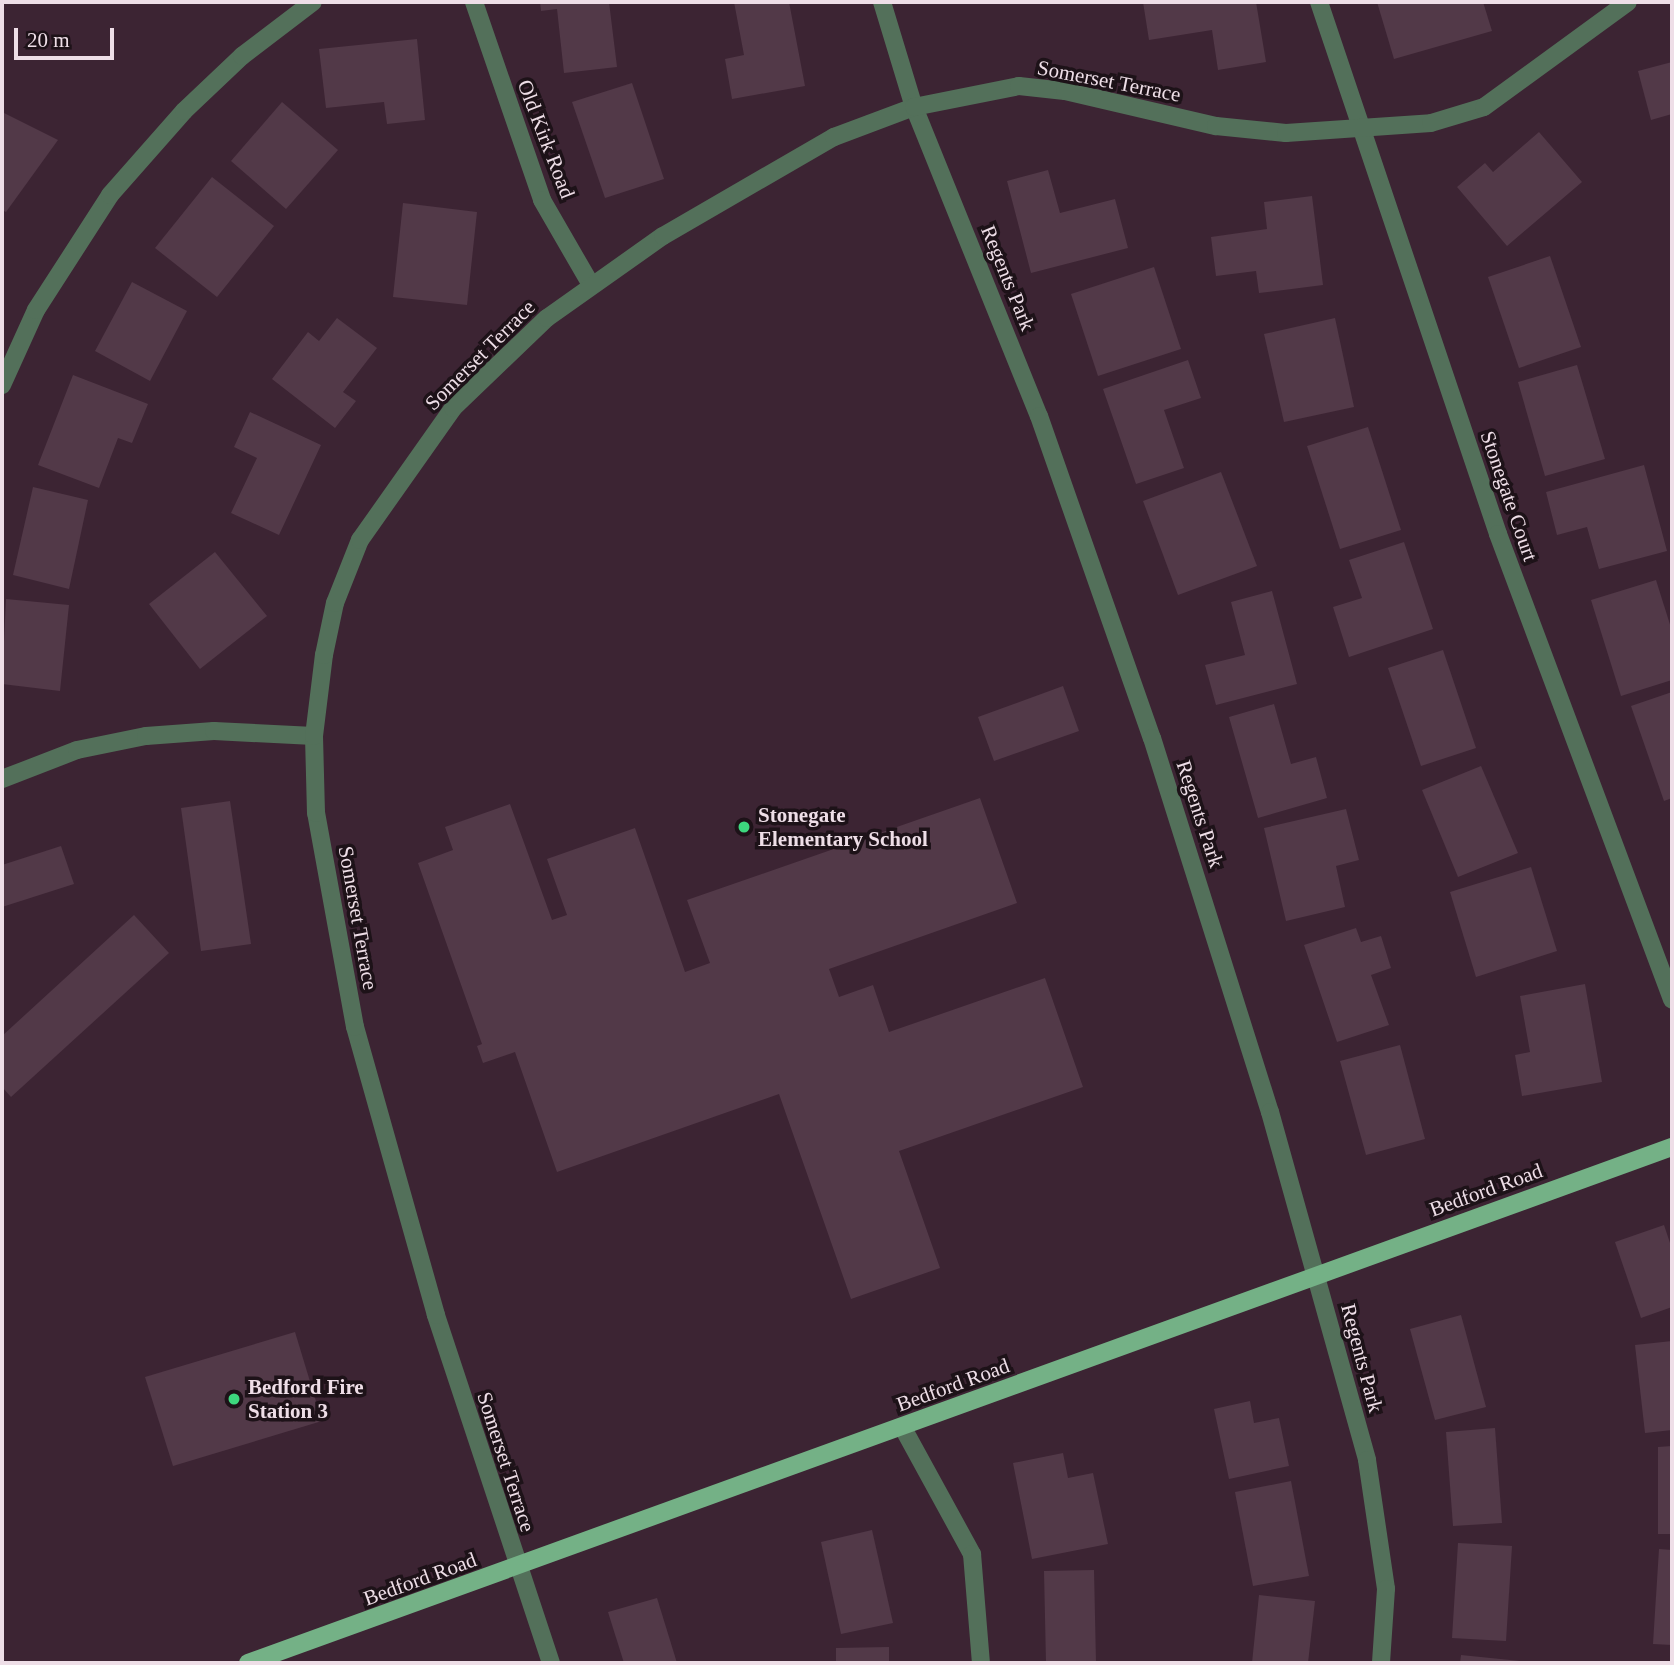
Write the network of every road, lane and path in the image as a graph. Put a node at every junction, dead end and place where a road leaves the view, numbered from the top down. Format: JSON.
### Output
{"nodes":[{"id":1,"x":313,"y":2,"type":"edge"},
{"id":2,"x":474,"y":2,"type":"edge"},
{"id":3,"x":882,"y":2,"type":"edge"},
{"id":4,"x":1319,"y":2,"type":"edge"},
{"id":5,"x":1628,"y":2,"type":"edge"},
{"id":6,"x":914,"y":107,"type":"junction"},
{"id":7,"x":1359,"y":130,"type":"junction"},
{"id":8,"x":591,"y":285,"type":"junction"},
{"id":9,"x":2,"y":385,"type":"edge"},
{"id":10,"x":314,"y":736,"type":"junction"},
{"id":11,"x":2,"y":779,"type":"edge"},
{"id":12,"x":1672,"y":1000,"type":"edge"},
{"id":13,"x":1672,"y":1147,"type":"edge"},
{"id":14,"x":1316,"y":1276,"type":"junction"},
{"id":15,"x":903,"y":1428,"type":"junction"},
{"id":16,"x":517,"y":1569,"type":"junction"},
{"id":17,"x":248,"y":1663,"type":"edge"},
{"id":18,"x":551,"y":1663,"type":"edge"},
{"id":19,"x":981,"y":1663,"type":"edge"},
{"id":20,"x":1381,"y":1663,"type":"edge"}],
"edges":[{"from":1,"to":9,"type":"street"},
{"from":2,"to":8,"type":"street","name":"Old Kirk Road"},
{"from":3,"to":6,"type":"street","name":"Regents Park"},
{"from":4,"to":7,"type":"street","name":"Stonegate Court"},
{"from":5,"to":7,"type":"street","name":"Somerset Terrace"},
{"from":6,"to":7,"type":"street","name":"Somerset Terrace"},
{"from":6,"to":8,"type":"street","name":"Somerset Terrace"},
{"from":6,"to":14,"type":"street","name":"Regents Park"},
{"from":7,"to":12,"type":"street","name":"Stonegate Court"},
{"from":8,"to":10,"type":"street","name":"Somerset Terrace"},
{"from":10,"to":11,"type":"street"},
{"from":10,"to":16,"type":"street","name":"Somerset Terrace"},
{"from":13,"to":14,"type":"main road","name":"Bedford Road"},
{"from":14,"to":15,"type":"main road","name":"Bedford Road"},
{"from":14,"to":20,"type":"street","name":"Regents Park"},
{"from":15,"to":16,"type":"main road","name":"Bedford Road"},
{"from":15,"to":19,"type":"street"},
{"from":16,"to":17,"type":"main road","name":"Bedford Road"},
{"from":16,"to":18,"type":"street","name":"Somerset Terrace"}]}
